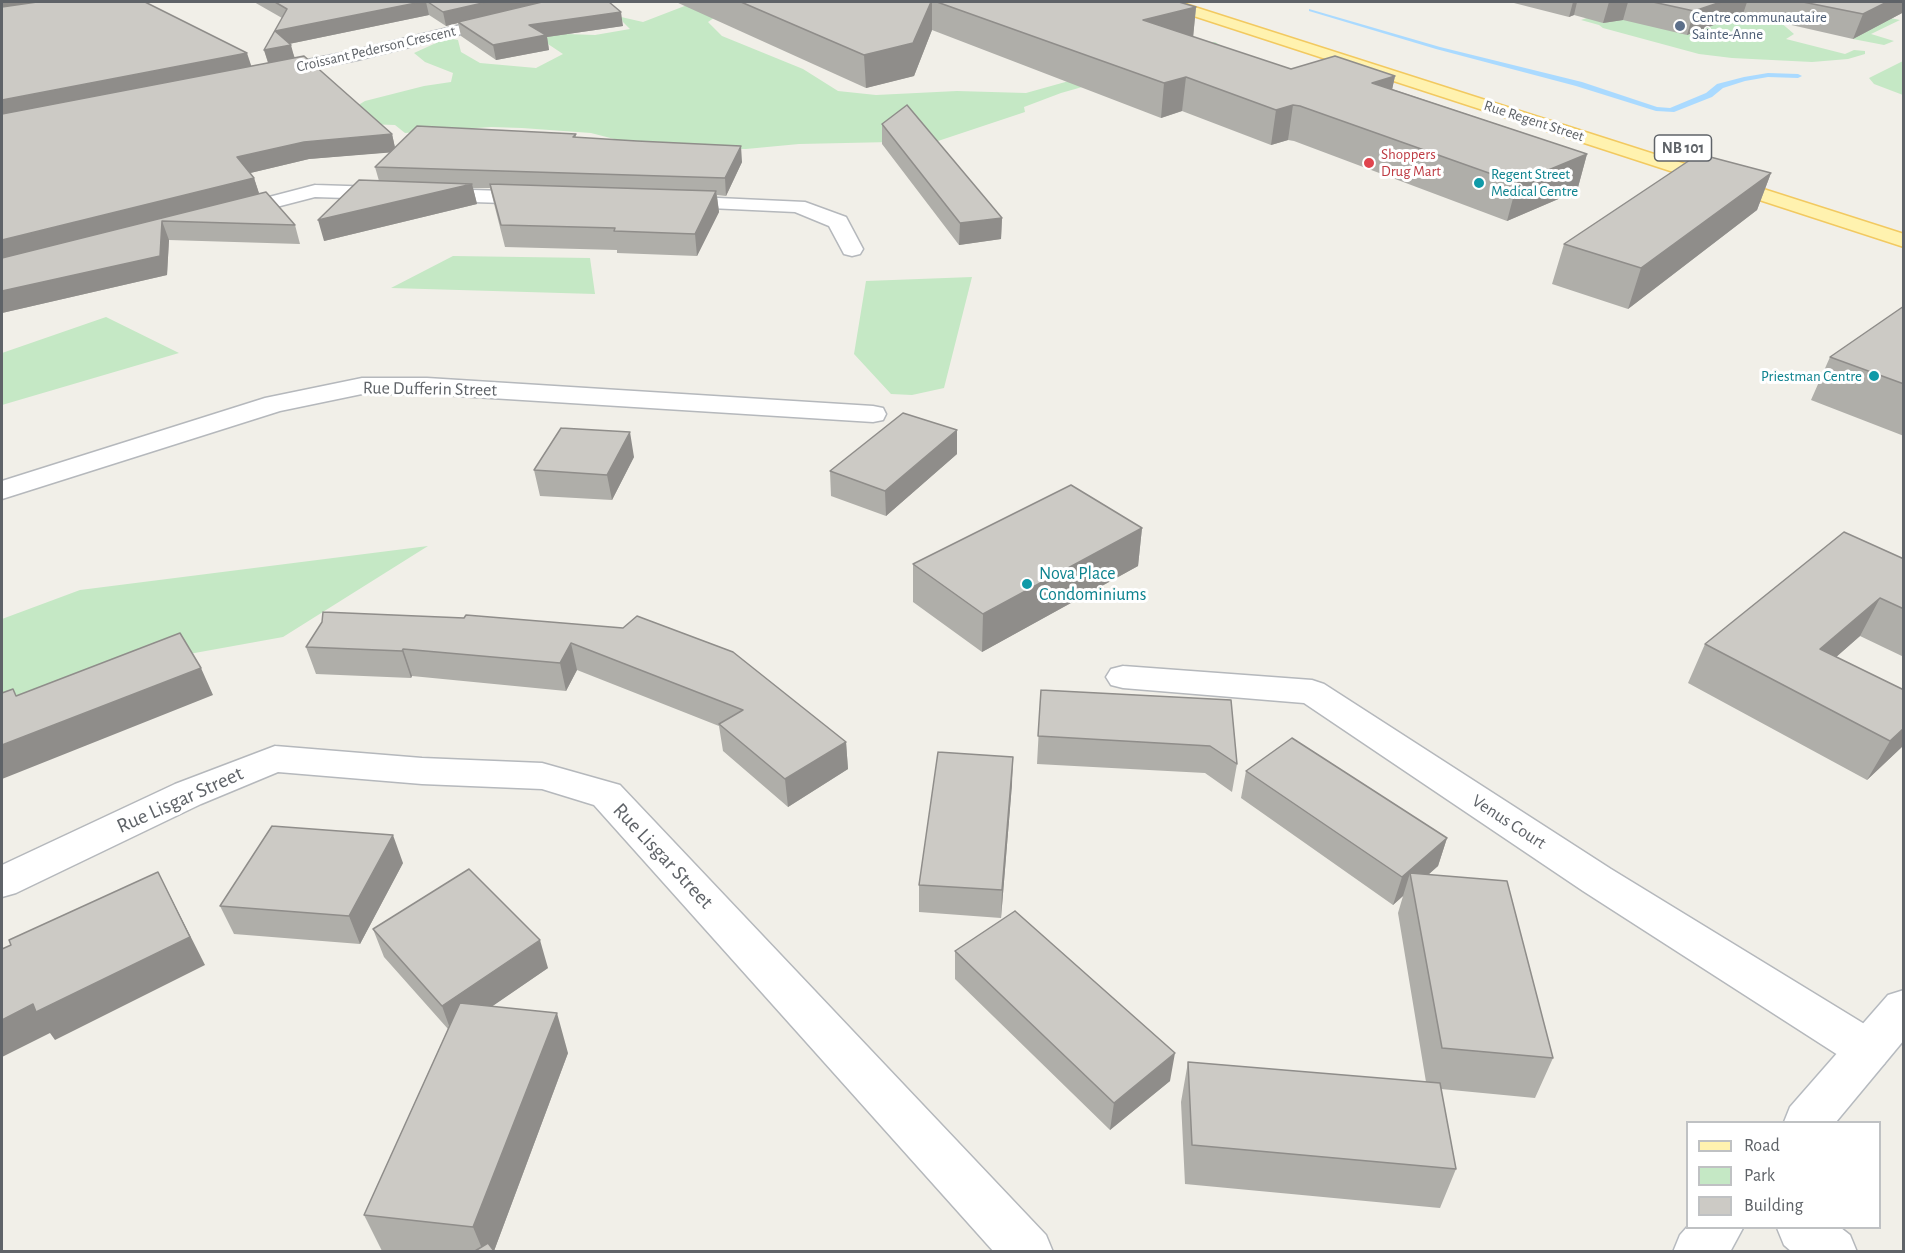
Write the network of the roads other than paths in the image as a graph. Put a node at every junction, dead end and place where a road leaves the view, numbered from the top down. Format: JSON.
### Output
{"nodes":[{"id":1,"x":573,"y":2,"type":"edge"},
{"id":2,"x":1165,"y":2,"type":"edge"},
{"id":3,"x":1207,"y":2,"type":"edge"},
{"id":4,"x":1370,"y":68,"type":"junction"},
{"id":5,"x":255,"y":75,"type":"edge"},
{"id":6,"x":1461,"y":83,"type":"junction"},
{"id":7,"x":1637,"y":135,"type":"dead end"},
{"id":8,"x":562,"y":199,"type":"edge"},
{"id":9,"x":656,"y":202,"type":"edge"},
{"id":10,"x":210,"y":218,"type":"edge"},
{"id":11,"x":1904,"y":241,"type":"edge"},
{"id":12,"x":852,"y":249,"type":"dead end"},
{"id":13,"x":873,"y":414,"type":"dead end"},
{"id":14,"x":2,"y":490,"type":"edge"},
{"id":15,"x":1123,"y":677,"type":"dead end"},
{"id":16,"x":2,"y":882,"type":"edge"},
{"id":17,"x":1904,"y":1008,"type":"edge"},
{"id":18,"x":1868,"y":1050,"type":"junction"},
{"id":19,"x":1808,"y":1121,"type":"edge"},
{"id":20,"x":1804,"y":1229,"type":"edge"},
{"id":21,"x":1028,"y":1251,"type":"edge"},
{"id":22,"x":1832,"y":1251,"type":"edge"}],
"edges":[{"from":1,"to":5,"type":"street","name":"Croissant Pederson Crescent"},
{"from":2,"to":4,"type":"main road","name":"Rue Regent Street","number":"NB 101"},
{"from":3,"to":6,"type":"main road","name":"Rue Regent Street","number":"NB 101"},
{"from":4,"to":6,"type":"main road"},
{"from":4,"to":11,"type":"main road","name":"Rue Regent Street","number":"NB 101"},
{"from":6,"to":7,"type":"main road","name":"Rue Regent Street","number":"NB 101"},
{"from":8,"to":10,"type":"street"},
{"from":9,"to":12,"type":"street"},
{"from":13,"to":14,"type":"street","name":"Rue Dufferin Street"},
{"from":15,"to":18,"type":"street","name":"Venus Court"},
{"from":16,"to":21,"type":"street","name":"Rue Lisgar Street"},
{"from":17,"to":18,"type":"street"},
{"from":18,"to":19,"type":"street"},
{"from":20,"to":22,"type":"street"}]}
